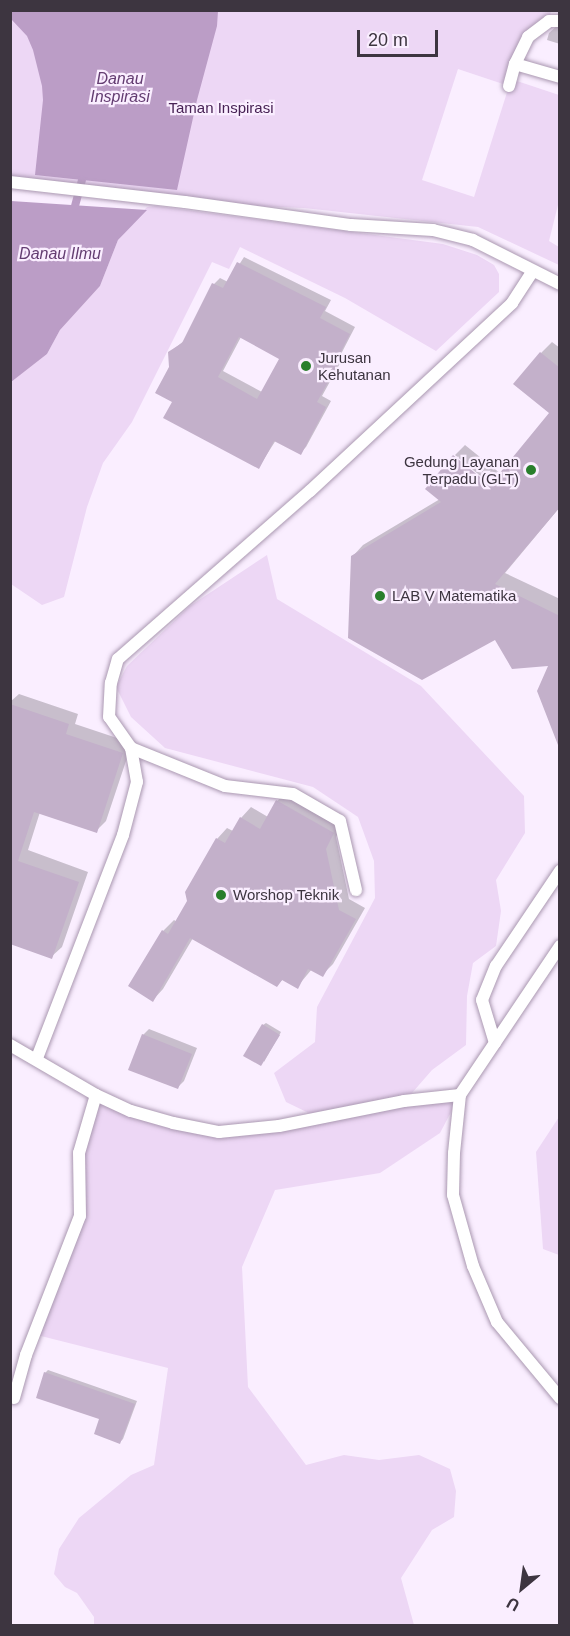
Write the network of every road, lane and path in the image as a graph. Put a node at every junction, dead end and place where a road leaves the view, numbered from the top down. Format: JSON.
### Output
{"nodes":[{"id":1,"x":560,"y":21,"type":"edge"},
{"id":2,"x":515,"y":64,"type":"junction"},
{"id":3,"x":560,"y":77,"type":"edge"},
{"id":4,"x":510,"y":86,"type":"dead end"},
{"id":5,"x":10,"y":182,"type":"edge"},
{"id":6,"x":532,"y":272,"type":"junction"},
{"id":7,"x":560,"y":284,"type":"edge"},
{"id":8,"x":131,"y":748,"type":"junction"},
{"id":9,"x":560,"y":871,"type":"edge"},
{"id":10,"x":356,"y":890,"type":"dead end"},
{"id":11,"x":560,"y":946,"type":"edge"},
{"id":12,"x":495,"y":1043,"type":"junction"},
{"id":13,"x":10,"y":1044,"type":"edge"},
{"id":14,"x":37,"y":1058,"type":"junction"},
{"id":15,"x":96,"y":1095,"type":"junction"},
{"id":16,"x":460,"y":1095,"type":"junction"},
{"id":17,"x":14,"y":1398,"type":"dead end"},
{"id":18,"x":560,"y":1398,"type":"edge"}],
"edges":[{"from":1,"to":2,"type":"lane"},
{"from":2,"to":3,"type":"lane"},
{"from":2,"to":4,"type":"lane"},
{"from":5,"to":6,"type":"lane"},
{"from":6,"to":7,"type":"lane"},
{"from":6,"to":8,"type":"lane"},
{"from":8,"to":10,"type":"lane"},
{"from":8,"to":14,"type":"lane"},
{"from":9,"to":12,"type":"lane"},
{"from":11,"to":12,"type":"lane"},
{"from":12,"to":16,"type":"lane"},
{"from":13,"to":14,"type":"lane"},
{"from":14,"to":15,"type":"lane"},
{"from":15,"to":16,"type":"lane"},
{"from":15,"to":17,"type":"lane"},
{"from":16,"to":18,"type":"lane"}]}
